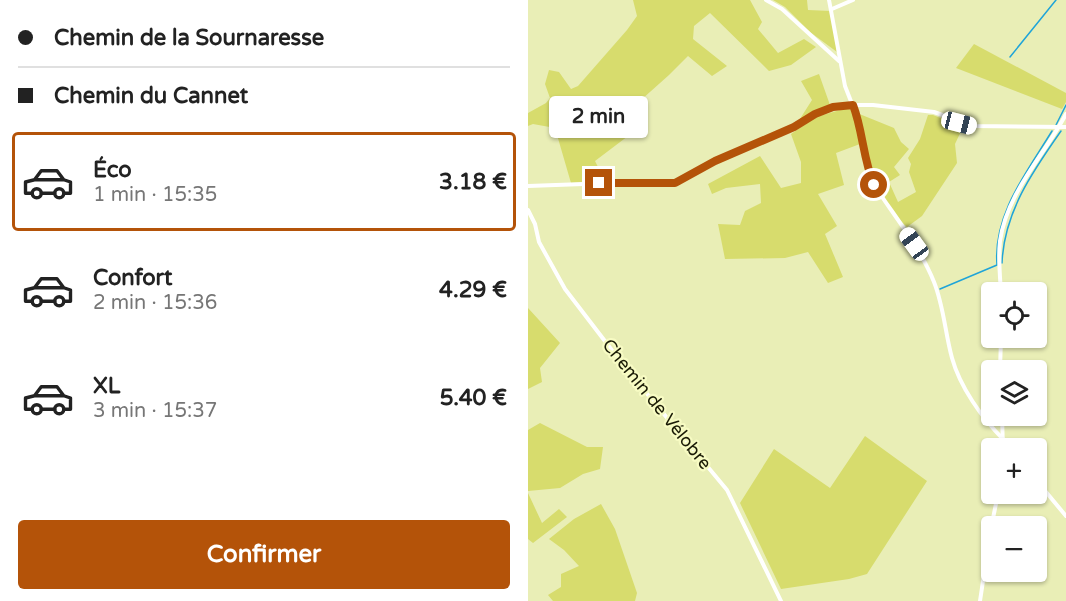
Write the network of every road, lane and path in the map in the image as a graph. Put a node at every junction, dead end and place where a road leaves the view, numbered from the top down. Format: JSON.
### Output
{"nodes":[{"id":1,"x":766,"y":0,"type":"edge"},
{"id":2,"x":829,"y":0,"type":"edge"},
{"id":3,"x":854,"y":0,"type":"edge"},
{"id":4,"x":832,"y":9,"type":"junction"},
{"id":5,"x":840,"y":63,"type":"junction"},
{"id":6,"x":853,"y":105,"type":"junction"},
{"id":7,"x":1066,"y":114,"type":"edge"},
{"id":8,"x":1059,"y":127,"type":"junction"},
{"id":9,"x":1066,"y":128,"type":"edge"},
{"id":10,"x":528,"y":186,"type":"edge"},
{"id":11,"x":528,"y":210,"type":"edge"},
{"id":12,"x":1001,"y":282,"type":"edge"},
{"id":13,"x":999,"y":438,"type":"edge"},
{"id":14,"x":1047,"y":493,"type":"edge"},
{"id":15,"x":996,"y":504,"type":"edge"},
{"id":16,"x":1066,"y":516,"type":"edge"},
{"id":17,"x":781,"y":601,"type":"edge"},
{"id":18,"x":981,"y":601,"type":"edge"}],
"edges":[{"from":1,"to":5,"type":"street"},
{"from":2,"to":4,"type":"street"},
{"from":3,"to":4,"type":"street"},
{"from":4,"to":5,"type":"street"},
{"from":5,"to":6,"type":"street"},
{"from":6,"to":8,"type":"street"},
{"from":6,"to":10,"type":"street"},
{"from":6,"to":13,"type":"street"},
{"from":7,"to":8,"type":"street"},
{"from":8,"to":9,"type":"street"},
{"from":8,"to":12,"type":"street"},
{"from":11,"to":17,"type":"street","name":"Chemin de Vélobre"},
{"from":14,"to":16,"type":"street"},
{"from":15,"to":18,"type":"street"}]}
